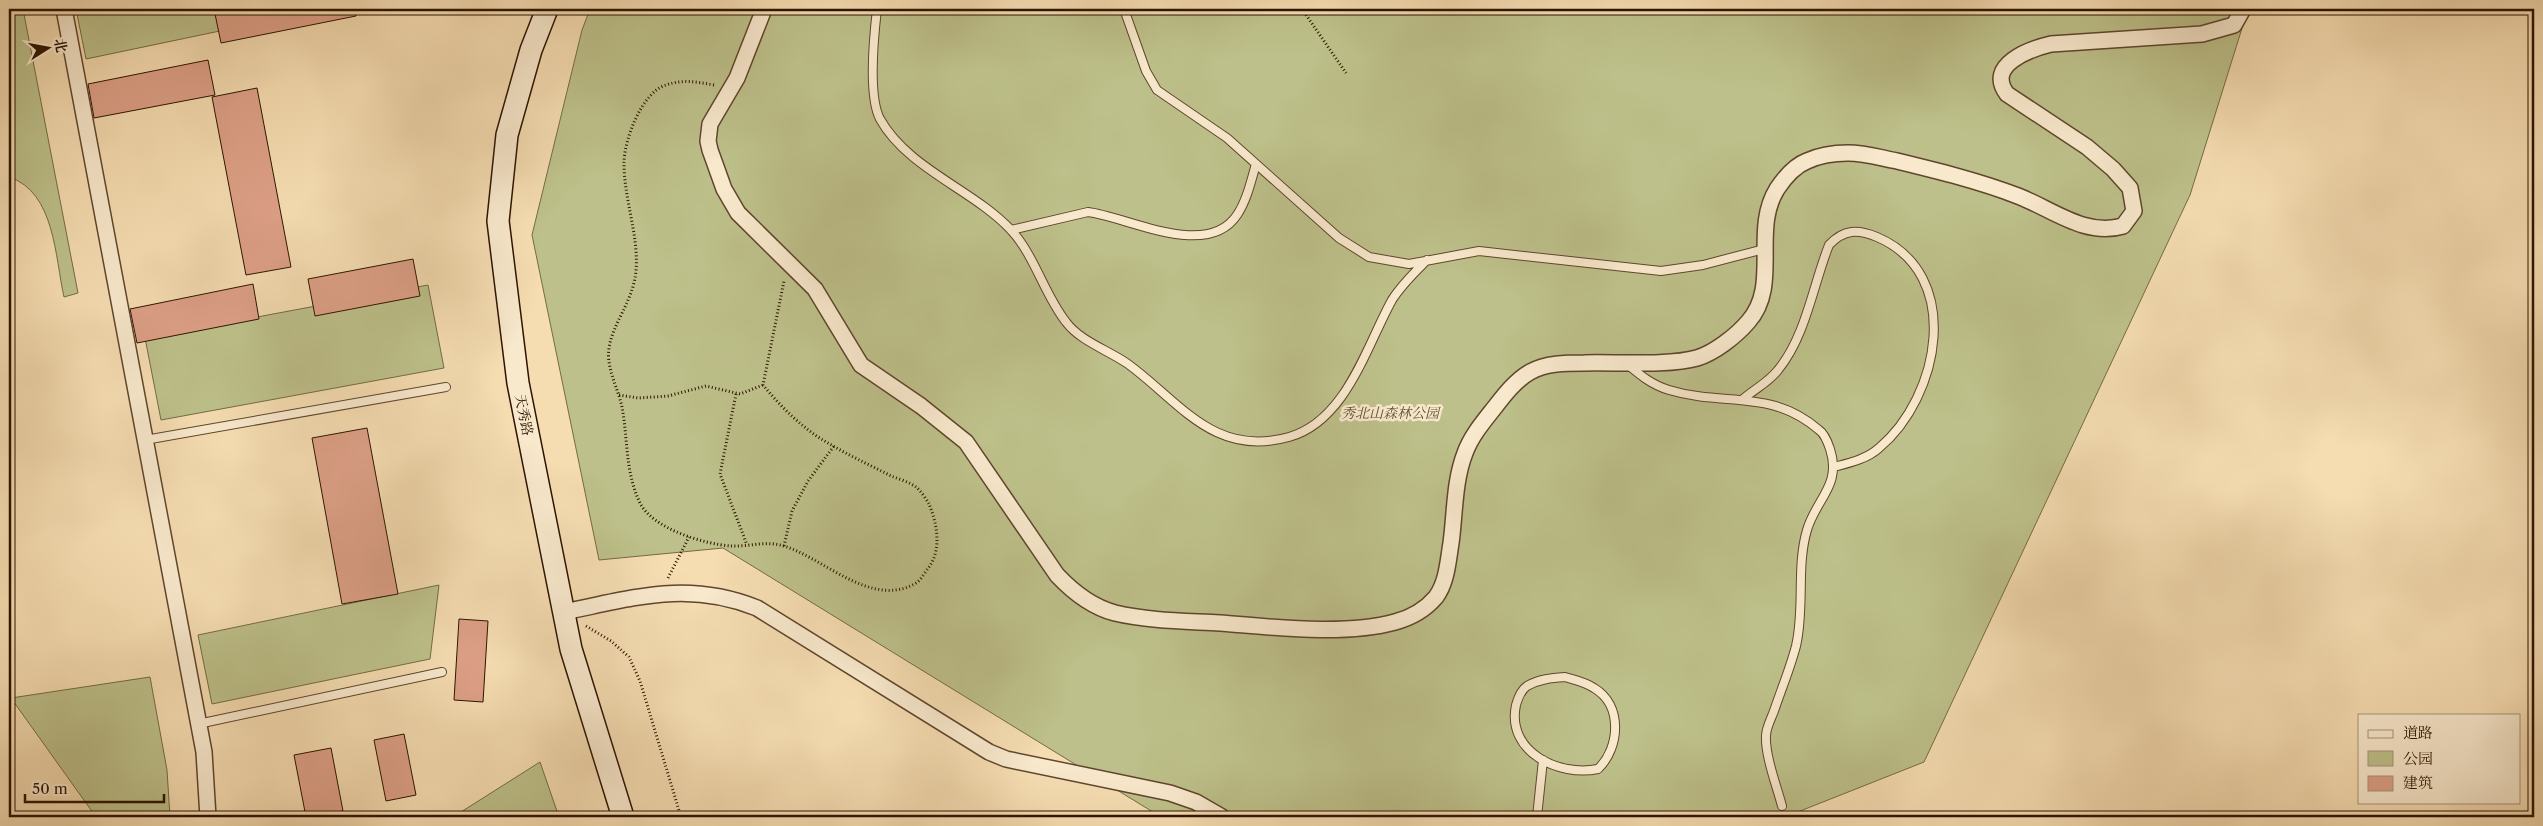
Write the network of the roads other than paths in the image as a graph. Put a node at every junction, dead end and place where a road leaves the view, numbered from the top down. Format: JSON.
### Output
{"nodes":[{"id":1,"x":64,"y":9,"type":"edge"},
{"id":2,"x":547,"y":9,"type":"edge"},
{"id":3,"x":764,"y":9,"type":"edge"},
{"id":4,"x":877,"y":9,"type":"edge"},
{"id":5,"x":1124,"y":9,"type":"edge"},
{"id":6,"x":2244,"y":9,"type":"edge"},
{"id":7,"x":1256,"y":164,"type":"junction"},
{"id":8,"x":1011,"y":230,"type":"junction"},
{"id":9,"x":1764,"y":249,"type":"junction"},
{"id":10,"x":1427,"y":260,"type":"junction"},
{"id":11,"x":1624,"y":361,"type":"junction"},
{"id":12,"x":446,"y":387,"type":"dead end"},
{"id":13,"x":1742,"y":400,"type":"junction"},
{"id":14,"x":145,"y":440,"type":"junction"},
{"id":15,"x":1834,"y":467,"type":"junction"},
{"id":16,"x":564,"y":612,"type":"junction"},
{"id":17,"x":442,"y":672,"type":"dead end"},
{"id":18,"x":198,"y":724,"type":"junction"},
{"id":19,"x":1543,"y":760,"type":"junction"},
{"id":20,"x":1782,"y":806,"type":"dead end"},
{"id":21,"x":208,"y":817,"type":"edge"},
{"id":22,"x":622,"y":817,"type":"edge"},
{"id":23,"x":1222,"y":817,"type":"edge"},
{"id":24,"x":1537,"y":817,"type":"edge"}],
"edges":[{"from":1,"to":14,"type":"street"},
{"from":2,"to":16,"type":"main road","name":"天秀路"},
{"from":3,"to":11,"type":"street"},
{"from":4,"to":8,"type":"lane"},
{"from":5,"to":7,"type":"lane"},
{"from":6,"to":9,"type":"street"},
{"from":7,"to":8,"type":"lane"},
{"from":7,"to":10,"type":"lane"},
{"from":8,"to":10,"type":"lane"},
{"from":9,"to":10,"type":"lane"},
{"from":9,"to":11,"type":"street"},
{"from":11,"to":13,"type":"lane"},
{"from":12,"to":14,"type":"lane"},
{"from":13,"to":15,"type":"lane"},
{"from":13,"to":15,"type":"lane"},
{"from":14,"to":18,"type":"street"},
{"from":15,"to":20,"type":"lane"},
{"from":16,"to":22,"type":"main road","name":"天秀路"},
{"from":16,"to":23,"type":"street"},
{"from":17,"to":18,"type":"lane"},
{"from":18,"to":21,"type":"street"},
{"from":19,"to":19,"type":"lane"},
{"from":19,"to":24,"type":"lane"}]}
